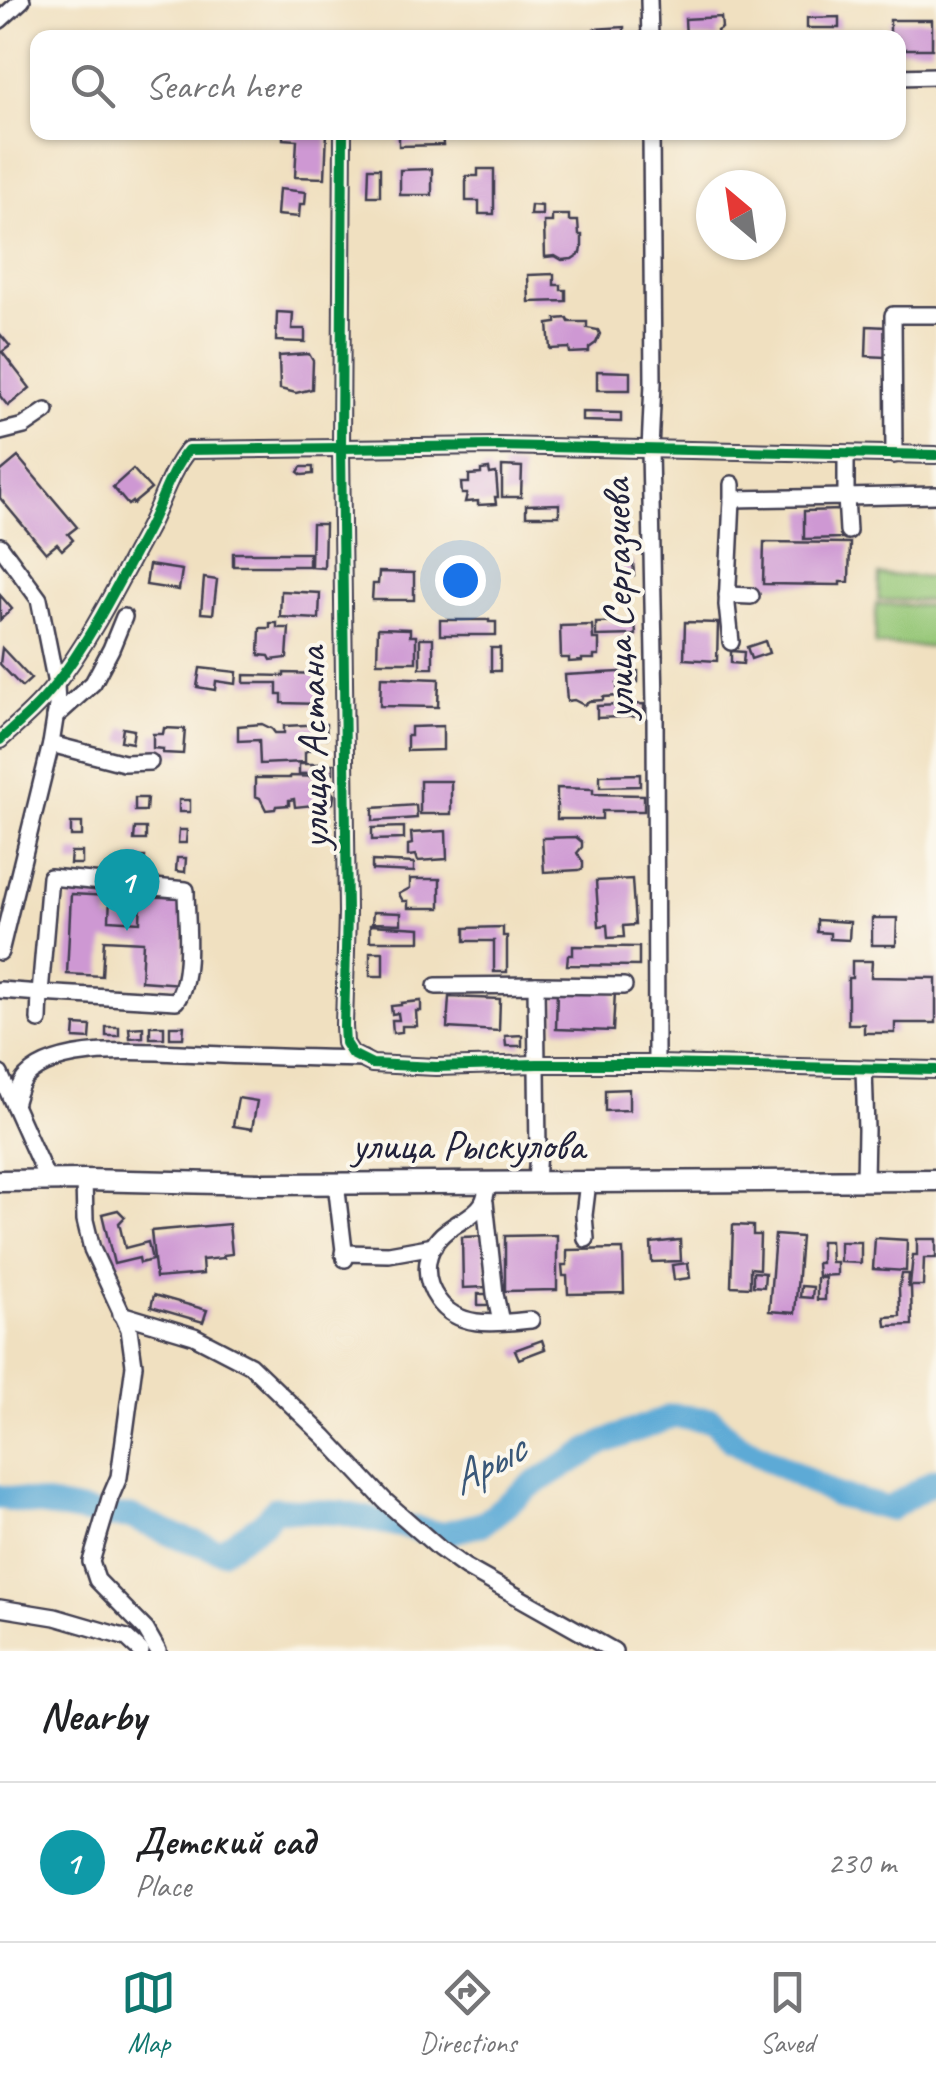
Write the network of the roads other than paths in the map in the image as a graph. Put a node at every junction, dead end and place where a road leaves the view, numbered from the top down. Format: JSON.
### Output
{"nodes":[{"id":1,"x":22,"y":0,"type":"edge"},
{"id":2,"x":649,"y":0,"type":"edge"},
{"id":3,"x":0,"y":20,"type":"edge"},
{"id":4,"x":650,"y":30,"type":"edge"},
{"id":5,"x":936,"y":76,"type":"edge"},
{"id":6,"x":906,"y":77,"type":"edge"},
{"id":7,"x":344,"y":140,"type":"edge"},
{"id":8,"x":651,"y":140,"type":"edge"},
{"id":9,"x":936,"y":315,"type":"edge"},
{"id":10,"x":46,"y":411,"type":"dead end"},
{"id":11,"x":0,"y":432,"type":"edge"},
{"id":12,"x":341,"y":447,"type":"junction"},
{"id":13,"x":650,"y":450,"type":"junction"},
{"id":14,"x":846,"y":454,"type":"junction"},
{"id":15,"x":894,"y":455,"type":"junction"},
{"id":16,"x":936,"y":455,"type":"edge"},
{"id":17,"x":936,"y":495,"type":"edge"},
{"id":18,"x":846,"y":497,"type":"junction"},
{"id":19,"x":848,"y":531,"type":"dead end"},
{"id":20,"x":0,"y":546,"type":"edge"},
{"id":21,"x":728,"y":595,"type":"junction"},
{"id":22,"x":751,"y":596,"type":"dead end"},
{"id":23,"x":124,"y":617,"type":"dead end"},
{"id":24,"x":730,"y":642,"type":"dead end"},
{"id":25,"x":56,"y":684,"type":"junction"},
{"id":26,"x":55,"y":716,"type":"junction"},
{"id":27,"x":0,"y":740,"type":"edge"},
{"id":28,"x":51,"y":744,"type":"junction"},
{"id":29,"x":150,"y":762,"type":"dead end"},
{"id":30,"x":0,"y":952,"type":"edge"},
{"id":31,"x":536,"y":985,"type":"junction"},
{"id":32,"x":436,"y":986,"type":"dead end"},
{"id":33,"x":624,"y":986,"type":"dead end"},
{"id":34,"x":0,"y":990,"type":"edge"},
{"id":35,"x":40,"y":993,"type":"junction"},
{"id":36,"x":40,"y":1020,"type":"dead end"},
{"id":37,"x":363,"y":1060,"type":"junction"},
{"id":38,"x":537,"y":1064,"type":"junction"},
{"id":39,"x":656,"y":1064,"type":"junction"},
{"id":40,"x":0,"y":1066,"type":"edge"},
{"id":41,"x":42,"y":1067,"type":"junction"},
{"id":42,"x":864,"y":1069,"type":"junction"},
{"id":43,"x":936,"y":1070,"type":"edge"},
{"id":44,"x":0,"y":1074,"type":"edge"},
{"id":45,"x":14,"y":1105,"type":"junction"},
{"id":46,"x":84,"y":1180,"type":"junction"},
{"id":47,"x":865,"y":1180,"type":"junction"},
{"id":48,"x":936,"y":1180,"type":"edge"},
{"id":49,"x":0,"y":1181,"type":"edge"},
{"id":50,"x":48,"y":1181,"type":"junction"},
{"id":51,"x":536,"y":1182,"type":"junction"},
{"id":52,"x":588,"y":1182,"type":"junction"},
{"id":53,"x":336,"y":1183,"type":"junction"},
{"id":54,"x":486,"y":1192,"type":"junction"},
{"id":55,"x":586,"y":1239,"type":"dead end"},
{"id":56,"x":434,"y":1246,"type":"junction"},
{"id":57,"x":121,"y":1314,"type":"junction"},
{"id":58,"x":531,"y":1320,"type":"dead end"},
{"id":59,"x":500,"y":1322,"type":"junction"},
{"id":60,"x":0,"y":1608,"type":"edge"},
{"id":61,"x":609,"y":1650,"type":"edge"},
{"id":62,"x":141,"y":1651,"type":"edge"},
{"id":63,"x":158,"y":1651,"type":"edge"}],
"edges":[{"from":1,"to":3,"type":"street"},
{"from":2,"to":4,"type":"street"},
{"from":5,"to":6,"type":"street"},
{"from":7,"to":12,"type":"street","name":"улица Астана"},
{"from":8,"to":13,"type":"street","name":"улица Сергазиева"},
{"from":9,"to":15,"type":"street"},
{"from":10,"to":11,"type":"street"},
{"from":12,"to":13,"type":"street"},
{"from":12,"to":25,"type":"street"},
{"from":12,"to":37,"type":"street","name":"улица Астана"},
{"from":13,"to":14,"type":"street"},
{"from":13,"to":39,"type":"street","name":"улица Сергазиева"},
{"from":14,"to":15,"type":"street"},
{"from":14,"to":18,"type":"street"},
{"from":15,"to":16,"type":"street"},
{"from":17,"to":18,"type":"street"},
{"from":18,"to":19,"type":"street"},
{"from":18,"to":21,"type":"street"},
{"from":20,"to":25,"type":"street"},
{"from":21,"to":22,"type":"street"},
{"from":21,"to":24,"type":"street"},
{"from":23,"to":26,"type":"street"},
{"from":25,"to":26,"type":"street"},
{"from":25,"to":27,"type":"street"},
{"from":26,"to":28,"type":"street"},
{"from":28,"to":29,"type":"street"},
{"from":28,"to":30,"type":"street"},
{"from":31,"to":32,"type":"street"},
{"from":31,"to":33,"type":"street"},
{"from":31,"to":38,"type":"street"},
{"from":34,"to":35,"type":"street"},
{"from":35,"to":35,"type":"street"},
{"from":35,"to":36,"type":"street"},
{"from":37,"to":38,"type":"street"},
{"from":37,"to":41,"type":"street"},
{"from":38,"to":39,"type":"street"},
{"from":38,"to":51,"type":"street"},
{"from":39,"to":42,"type":"street"},
{"from":40,"to":41,"type":"street"},
{"from":41,"to":45,"type":"street"},
{"from":42,"to":43,"type":"street"},
{"from":42,"to":47,"type":"street"},
{"from":44,"to":45,"type":"street"},
{"from":45,"to":50,"type":"street"},
{"from":46,"to":50,"type":"main road","name":"улица Рыскулова"},
{"from":46,"to":53,"type":"main road","name":"улица Рыскулова"},
{"from":46,"to":57,"type":"street"},
{"from":47,"to":48,"type":"main road","name":"улица Рыскулова"},
{"from":47,"to":52,"type":"main road","name":"улица Рыскулова"},
{"from":49,"to":50,"type":"main road","name":"улица Рыскулова"},
{"from":51,"to":52,"type":"main road","name":"улица Рыскулова"},
{"from":51,"to":54,"type":"main road","name":"улица Рыскулова"},
{"from":52,"to":55,"type":"street"},
{"from":53,"to":54,"type":"main road","name":"улица Рыскулова"},
{"from":53,"to":56,"type":"street"},
{"from":54,"to":56,"type":"street"},
{"from":54,"to":59,"type":"street"},
{"from":56,"to":59,"type":"street"},
{"from":57,"to":61,"type":"street"},
{"from":57,"to":63,"type":"street"},
{"from":58,"to":59,"type":"street"},
{"from":60,"to":62,"type":"street"}]}
